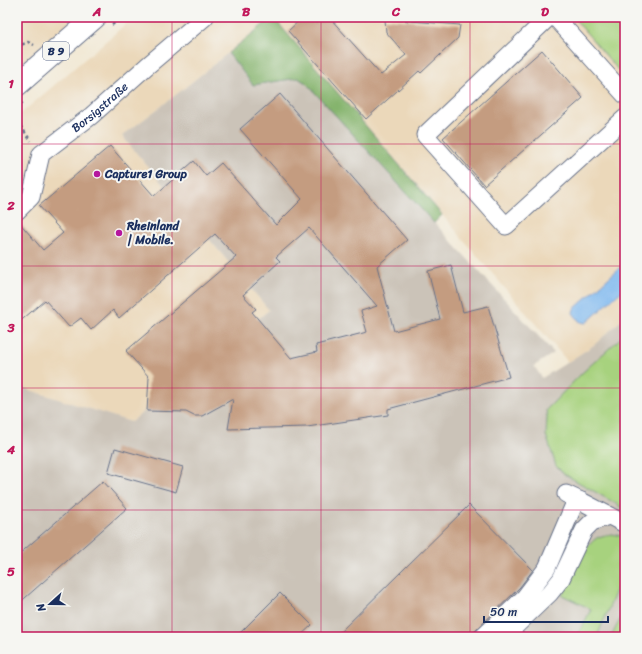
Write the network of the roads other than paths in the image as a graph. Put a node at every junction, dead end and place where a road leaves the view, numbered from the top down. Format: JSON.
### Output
{"nodes":[{"id":1,"x":95,"y":17,"type":"edge"},
{"id":2,"x":205,"y":17,"type":"edge"},
{"id":3,"x":549,"y":17,"type":"edge"},
{"id":4,"x":555,"y":17,"type":"edge"},
{"id":5,"x":17,"y":85,"type":"edge"},
{"id":6,"x":625,"y":95,"type":"edge"},
{"id":7,"x":625,"y":118,"type":"edge"},
{"id":8,"x":17,"y":211,"type":"edge"},
{"id":9,"x":608,"y":516,"type":"junction"},
{"id":10,"x":625,"y":524,"type":"edge"},
{"id":11,"x":483,"y":637,"type":"edge"},
{"id":12,"x":504,"y":637,"type":"edge"}],
"edges":[{"from":1,"to":5,"type":"main road","number":"B 9"},
{"from":2,"to":8,"type":"street","name":"Borsigstraße"},
{"from":3,"to":7,"type":"street"},
{"from":4,"to":6,"type":"street"},
{"from":9,"to":10,"type":"street"},
{"from":9,"to":11,"type":"street"},
{"from":9,"to":12,"type":"street"}]}
